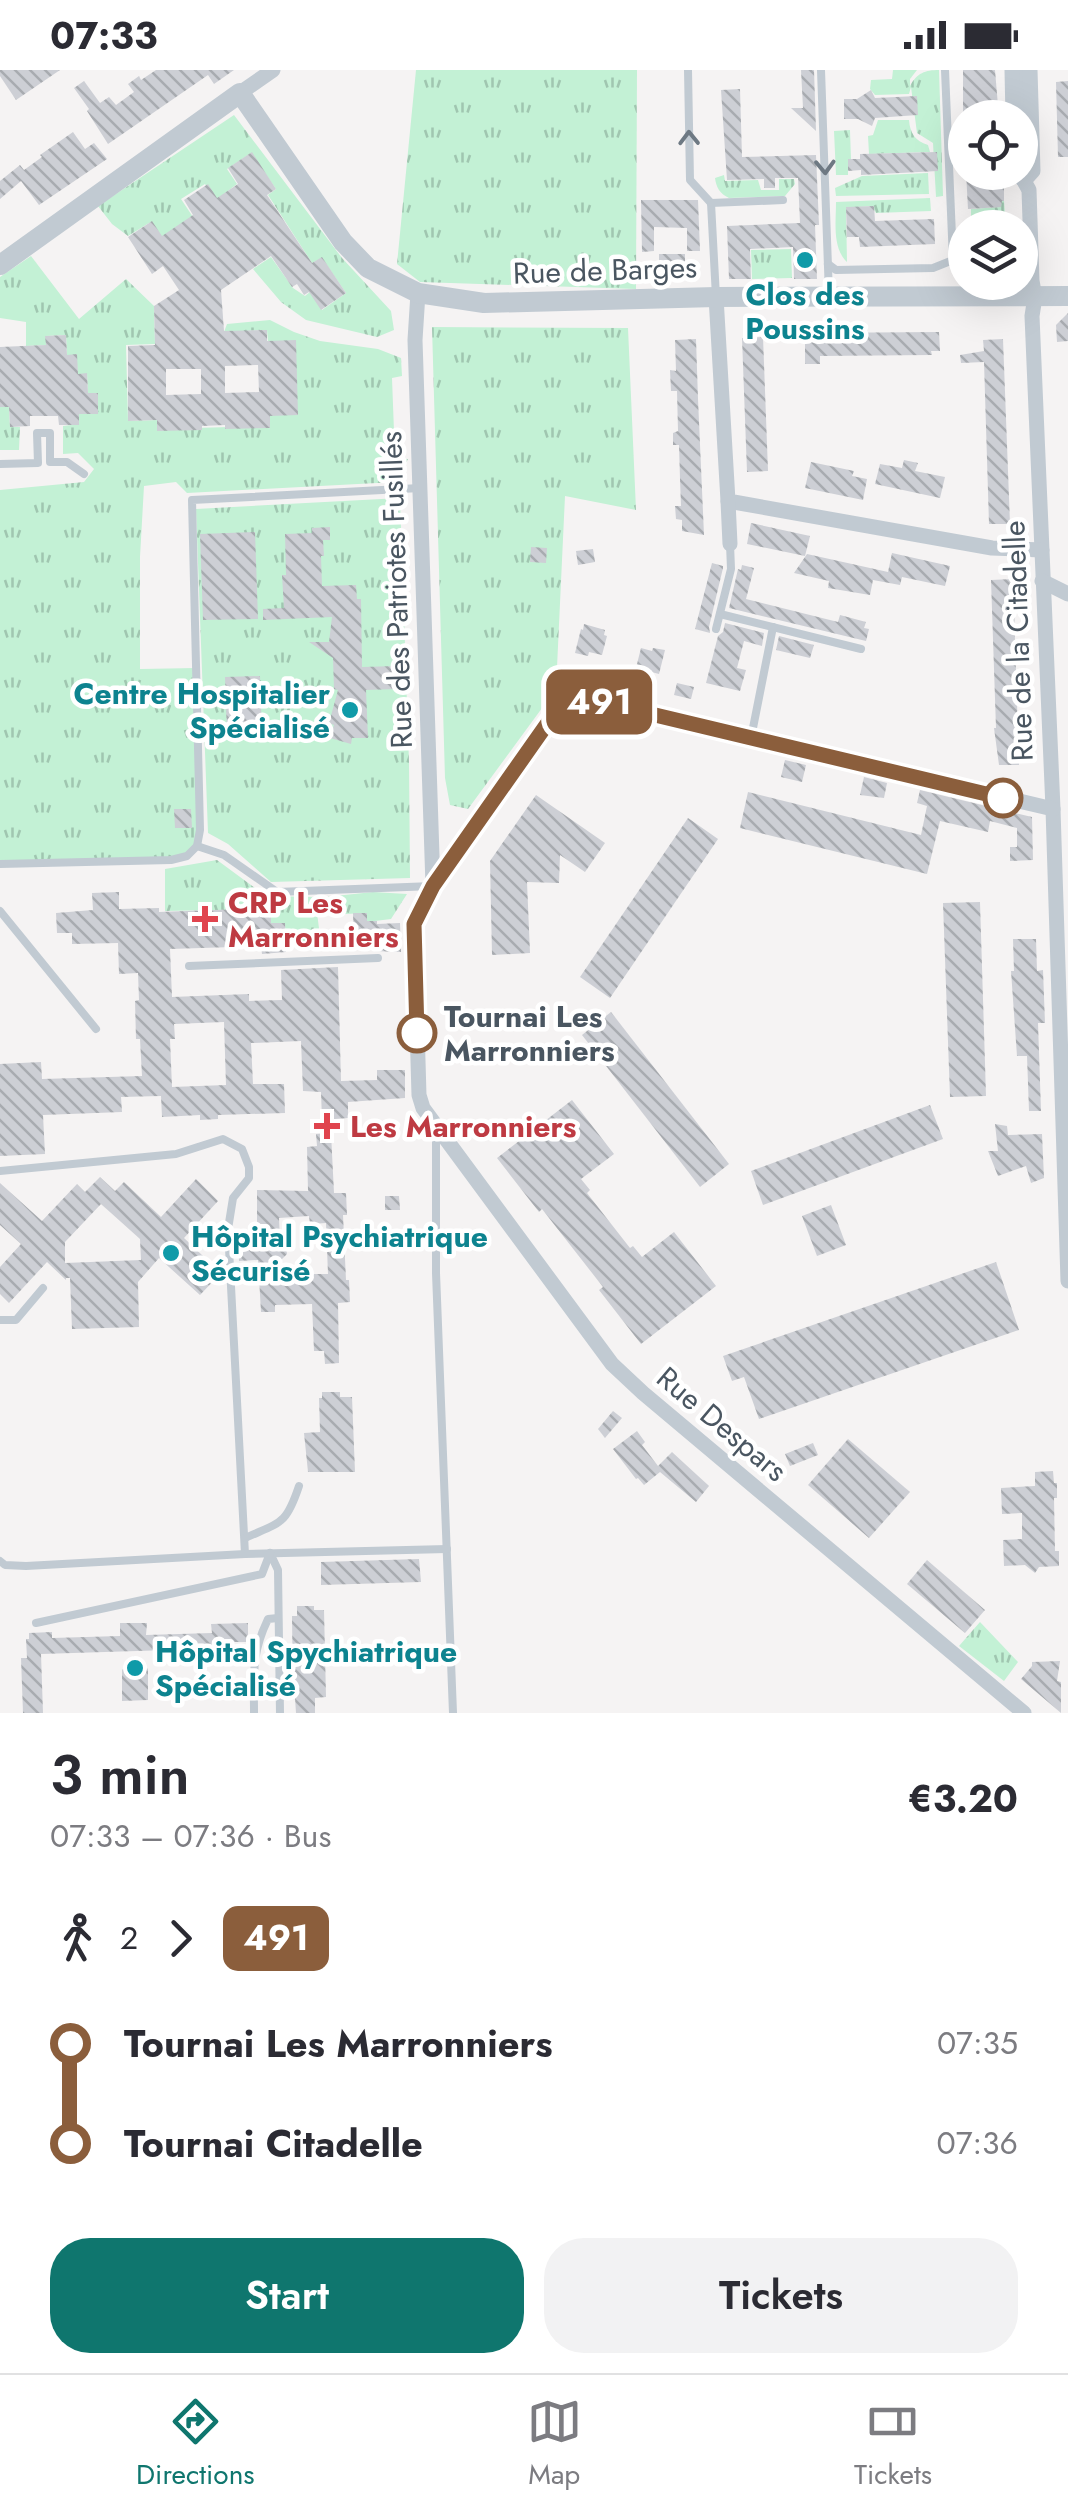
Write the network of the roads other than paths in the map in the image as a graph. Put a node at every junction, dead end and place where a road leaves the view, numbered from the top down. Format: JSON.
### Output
{"nodes":[{"id":1,"x":272,"y":70,"type":"edge"},
{"id":2,"x":688,"y":70,"type":"edge"},
{"id":3,"x":821,"y":70,"type":"edge"},
{"id":4,"x":945,"y":70,"type":"edge"},
{"id":5,"x":1012,"y":70,"type":"edge"},
{"id":6,"x":1020,"y":70,"type":"edge"},
{"id":7,"x":1030,"y":70,"type":"edge"},
{"id":8,"x":240,"y":92,"type":"junction"},
{"id":9,"x":1013,"y":100,"type":"edge"},
{"id":10,"x":1020,"y":100,"type":"edge"},
{"id":11,"x":1031,"y":100,"type":"edge"},
{"id":12,"x":783,"y":200,"type":"dead end"},
{"id":13,"x":711,"y":203,"type":"junction"},
{"id":14,"x":951,"y":210,"type":"edge"},
{"id":15,"x":2,"y":259,"type":"edge"},
{"id":16,"x":948,"y":262,"type":"edge"},
{"id":17,"x":828,"y":264,"type":"junction"},
{"id":18,"x":418,"y":293,"type":"junction"},
{"id":19,"x":1068,"y":296,"type":"edge"},
{"id":20,"x":716,"y":297,"type":"junction"},
{"id":21,"x":948,"y":297,"type":"edge"},
{"id":22,"x":1038,"y":297,"type":"edge"},
{"id":23,"x":830,"y":298,"type":"junction"},
{"id":24,"x":1035,"y":300,"type":"edge"},
{"id":25,"x":50,"y":462,"type":"junction"},
{"id":26,"x":38,"y":463,"type":"junction"},
{"id":27,"x":0,"y":464,"type":"edge"},
{"id":28,"x":84,"y":474,"type":"dead end"},
{"id":29,"x":420,"y":488,"type":"junction"},
{"id":30,"x":728,"y":500,"type":"junction"},
{"id":31,"x":730,"y":544,"type":"joint"},
{"id":32,"x":1042,"y":550,"type":"junction"},
{"id":33,"x":1042,"y":582,"type":"junction"},
{"id":34,"x":1068,"y":594,"type":"edge"},
{"id":35,"x":720,"y":614,"type":"junction"},
{"id":36,"x":773,"y":627,"type":"junction"},
{"id":37,"x":716,"y":628,"type":"dead end"},
{"id":38,"x":860,"y":649,"type":"dead end"},
{"id":39,"x":750,"y":738,"type":"junction"},
{"id":40,"x":1053,"y":810,"type":"junction"},
{"id":41,"x":197,"y":846,"type":"junction"},
{"id":42,"x":0,"y":864,"type":"edge"},
{"id":43,"x":433,"y":886,"type":"junction"},
{"id":44,"x":0,"y":911,"type":"edge"},
{"id":45,"x":378,"y":958,"type":"dead end"},
{"id":46,"x":190,"y":966,"type":"dead end"},
{"id":47,"x":96,"y":1029,"type":"dead end"},
{"id":48,"x":436,"y":1128,"type":"junction"},
{"id":49,"x":0,"y":1171,"type":"edge"},
{"id":50,"x":1068,"y":1280,"type":"edge"},
{"id":51,"x":44,"y":1288,"type":"dead end"},
{"id":52,"x":0,"y":1320,"type":"edge"},
{"id":53,"x":299,"y":1486,"type":"dead end"},
{"id":54,"x":244,"y":1538,"type":"junction"},
{"id":55,"x":448,"y":1549,"type":"junction"},
{"id":56,"x":246,"y":1554,"type":"junction"},
{"id":57,"x":270,"y":1554,"type":"junction"},
{"id":58,"x":0,"y":1561,"type":"edge"},
{"id":59,"x":278,"y":1618,"type":"junction"},
{"id":60,"x":36,"y":1623,"type":"dead end"},
{"id":61,"x":254,"y":1713,"type":"edge"},
{"id":62,"x":280,"y":1713,"type":"edge"},
{"id":63,"x":453,"y":1713,"type":"edge"},
{"id":64,"x":1024,"y":1713,"type":"edge"}],
"edges":[{"from":1,"to":8,"type":"street"},
{"from":13,"to":2,"type":"lane","one_way":true},
{"from":3,"to":17,"type":"lane","one_way":true},
{"from":4,"to":14,"type":"lane"},
{"from":5,"to":9,"type":"street"},
{"from":6,"to":10,"type":"lane","name":"Rue de la Citadelle"},
{"from":7,"to":11,"type":"street","name":"Rue de la Citadelle"},
{"from":8,"to":15,"type":"street"},
{"from":8,"to":18,"type":"street","name":"Rue de Barges"},
{"from":12,"to":13,"type":"lane"},
{"from":13,"to":20,"type":"lane"},
{"from":16,"to":17,"type":"lane"},
{"from":17,"to":23,"type":"lane"},
{"from":18,"to":20,"type":"street","name":"Rue de Barges"},
{"from":18,"to":29,"type":"street","name":"Rue des Patriotes Fusillés"},
{"from":19,"to":22,"type":"street","name":"Rue de Barges"},
{"from":20,"to":23,"type":"street","name":"Rue de Barges"},
{"from":20,"to":30,"type":"street"},
{"from":21,"to":23,"type":"street","name":"Rue de Barges"},
{"from":24,"to":32,"type":"street","name":"Rue de la Citadelle"},
{"from":25,"to":26,"type":"lane"},
{"from":25,"to":26,"type":"lane"},
{"from":25,"to":28,"type":"lane"},
{"from":26,"to":27,"type":"lane"},
{"from":29,"to":41,"type":"lane"},
{"from":29,"to":43,"type":"street","name":"Rue des Patriotes Fusillés"},
{"from":30,"to":31,"type":"street"},
{"from":30,"to":32,"type":"street"},
{"from":31,"to":35,"type":"lane"},
{"from":32,"to":33,"type":"street","name":"Rue de la Citadelle"},
{"from":33,"to":34,"type":"street"},
{"from":33,"to":40,"type":"street","name":"Rue de la Citadelle"},
{"from":35,"to":36,"type":"lane"},
{"from":35,"to":37,"type":"lane"},
{"from":36,"to":38,"type":"lane"},
{"from":36,"to":39,"type":"lane"},
{"from":39,"to":40,"type":"street","name":"Rue des Patriotes Fusillés"},
{"from":39,"to":43,"type":"street","name":"Rue des Patriotes Fusillés"},
{"from":40,"to":50,"type":"street","name":"Rue de la Citadelle"},
{"from":41,"to":42,"type":"lane"},
{"from":41,"to":43,"type":"lane"},
{"from":43,"to":48,"type":"street","name":"Rue des Patriotes Fusillés"},
{"from":44,"to":47,"type":"lane"},
{"from":45,"to":46,"type":"lane"},
{"from":48,"to":55,"type":"lane"},
{"from":48,"to":64,"type":"street","name":"Rue Despars"},
{"from":49,"to":54,"type":"lane"},
{"from":51,"to":52,"type":"lane"},
{"from":53,"to":54,"type":"lane"},
{"from":54,"to":56,"type":"lane"},
{"from":55,"to":57,"type":"lane"},
{"from":55,"to":63,"type":"lane"},
{"from":56,"to":57,"type":"lane"},
{"from":56,"to":58,"type":"lane"},
{"from":57,"to":59,"type":"lane"},
{"from":57,"to":60,"type":"lane"},
{"from":59,"to":61,"type":"lane"},
{"from":59,"to":62,"type":"lane"}]}
